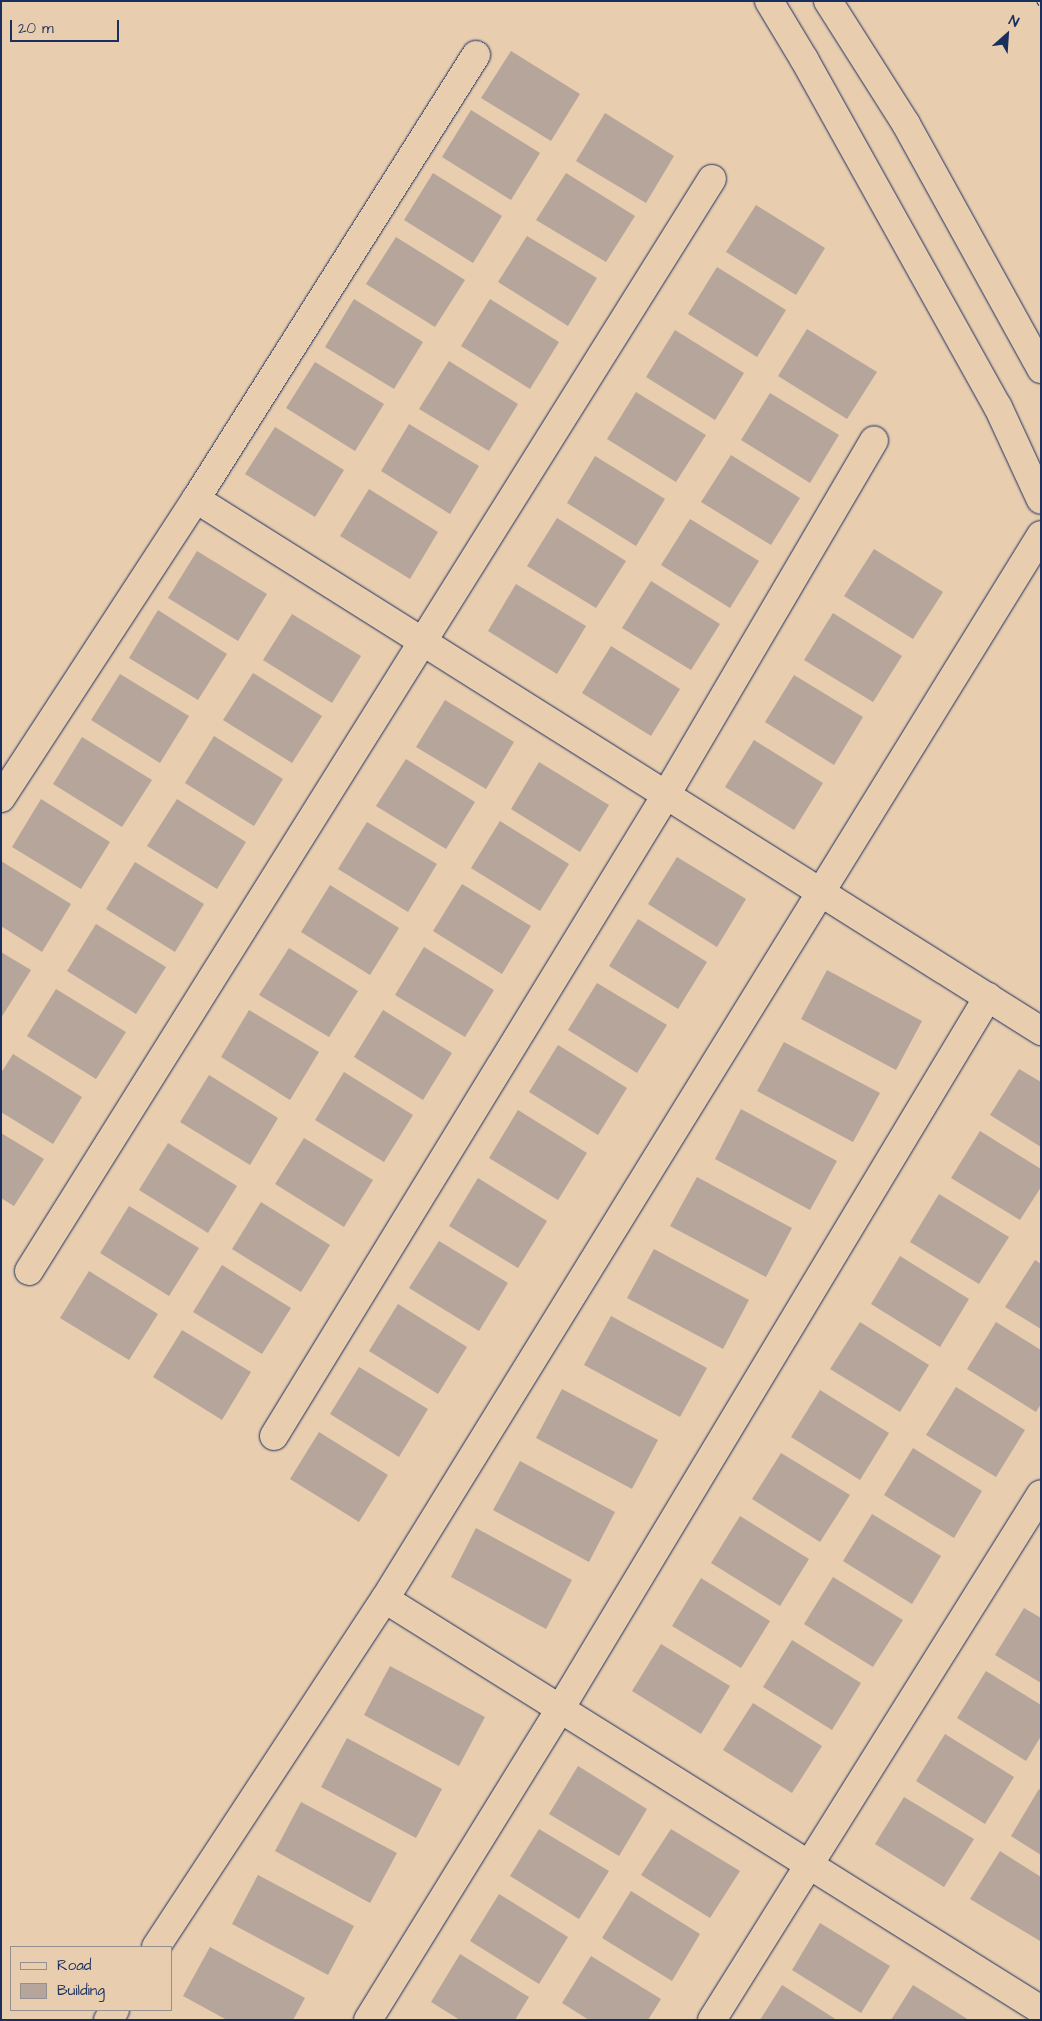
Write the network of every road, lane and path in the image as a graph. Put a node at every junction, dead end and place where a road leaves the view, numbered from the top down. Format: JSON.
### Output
{"nodes":[{"id":1,"x":769,"y":1,"type":"edge"},
{"id":2,"x":828,"y":1,"type":"edge"},
{"id":3,"x":476,"y":54,"type":"dead end"},
{"id":4,"x":712,"y":179,"type":"dead end"},
{"id":5,"x":1041,"y":369,"type":"edge"},
{"id":6,"x":874,"y":441,"type":"dead end"},
{"id":7,"x":196,"y":499,"type":"junction"},
{"id":8,"x":1041,"y":500,"type":"edge"},
{"id":9,"x":1041,"y":535,"type":"edge"},
{"id":10,"x":424,"y":643,"type":"junction"},
{"id":11,"x":666,"y":795,"type":"junction"},
{"id":12,"x":1,"y":798,"type":"edge"},
{"id":13,"x":819,"y":891,"type":"junction"},
{"id":14,"x":988,"y":997,"type":"junction"},
{"id":15,"x":1041,"y":1031,"type":"edge"},
{"id":16,"x":29,"y":1271,"type":"dead end"},
{"id":17,"x":274,"y":1436,"type":"dead end"},
{"id":18,"x":1041,"y":1494,"type":"edge"},
{"id":19,"x":385,"y":1599,"type":"junction"},
{"id":20,"x":560,"y":1709,"type":"junction"},
{"id":21,"x":811,"y":1866,"type":"junction"},
{"id":22,"x":157,"y":1946,"type":"edge"},
{"id":23,"x":1041,"y":2010,"type":"edge"},
{"id":24,"x":368,"y":2020,"type":"edge"},
{"id":25,"x":712,"y":2020,"type":"edge"}],
"edges":[{"from":1,"to":8,"type":"street"},
{"from":2,"to":5,"type":"street"},
{"from":3,"to":7,"type":"street"},
{"from":4,"to":10,"type":"street"},
{"from":6,"to":11,"type":"street"},
{"from":7,"to":10,"type":"street"},
{"from":7,"to":12,"type":"street"},
{"from":9,"to":13,"type":"street"},
{"from":10,"to":11,"type":"street"},
{"from":10,"to":16,"type":"street"},
{"from":11,"to":13,"type":"street"},
{"from":11,"to":17,"type":"street"},
{"from":13,"to":14,"type":"street"},
{"from":13,"to":19,"type":"street"},
{"from":14,"to":15,"type":"street"},
{"from":14,"to":20,"type":"street"},
{"from":18,"to":21,"type":"street"},
{"from":19,"to":20,"type":"street"},
{"from":19,"to":22,"type":"street"},
{"from":20,"to":21,"type":"street"},
{"from":20,"to":24,"type":"street"},
{"from":21,"to":23,"type":"street"},
{"from":21,"to":25,"type":"street"}]}
